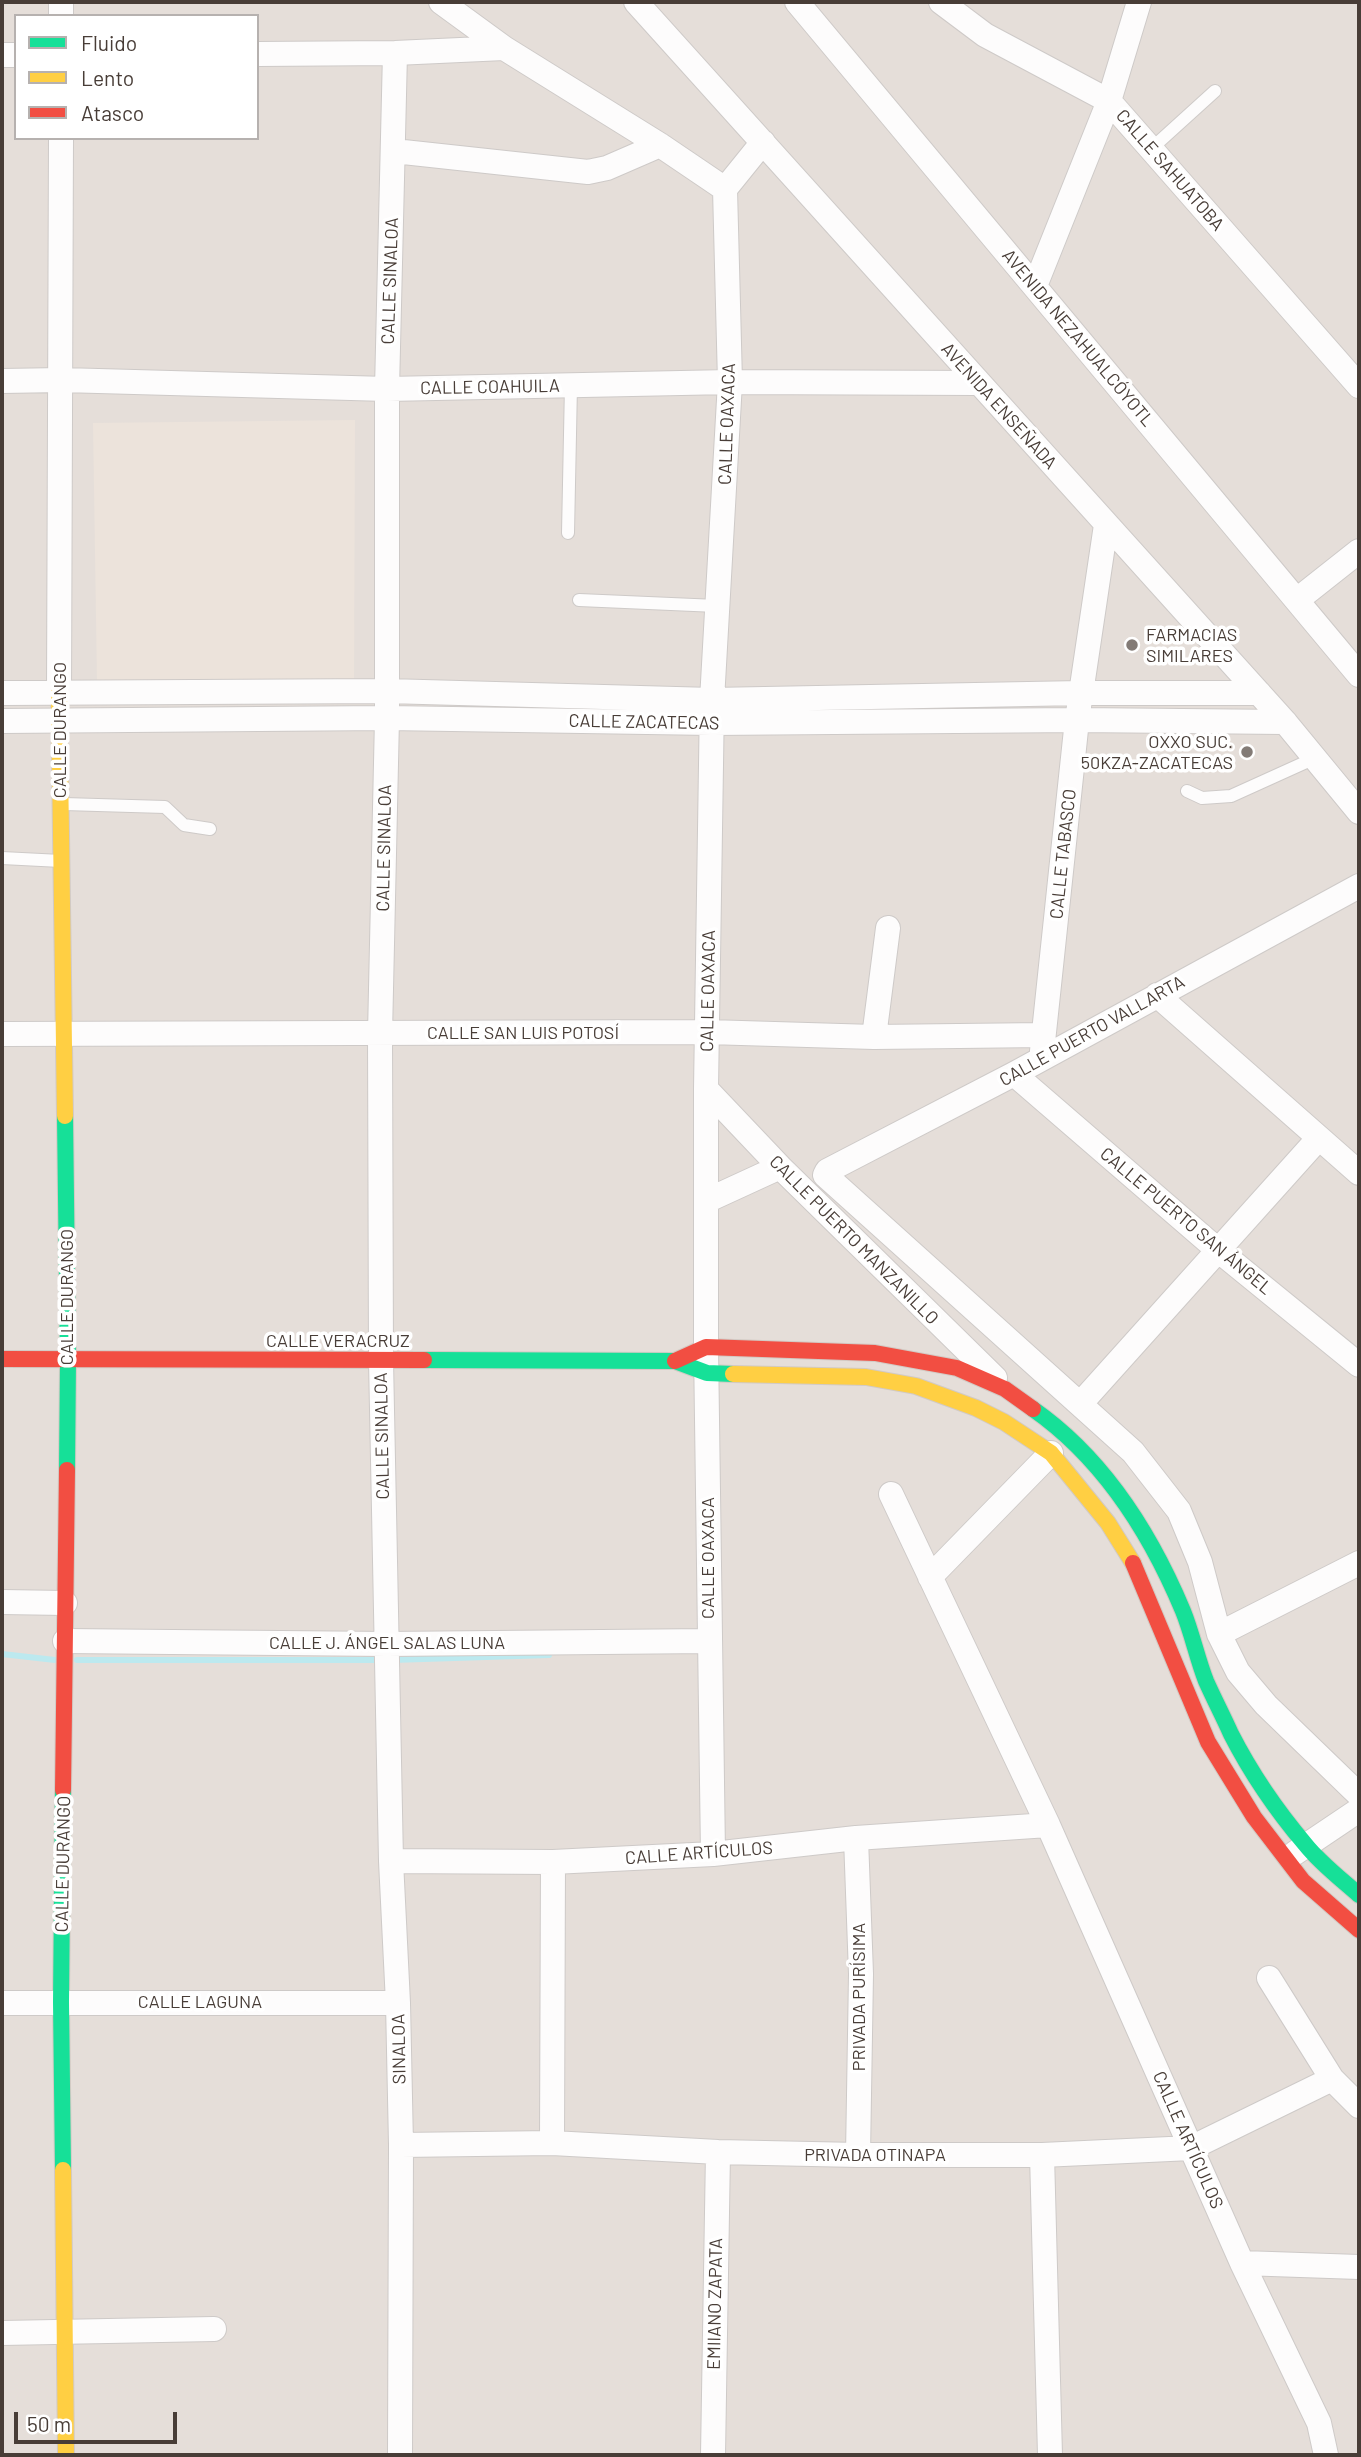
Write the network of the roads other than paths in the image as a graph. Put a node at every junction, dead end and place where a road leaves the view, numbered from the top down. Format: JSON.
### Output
{"nodes":[{"id":1,"x":440,"y":2,"type":"edge"},
{"id":2,"x":636,"y":2,"type":"edge"},
{"id":3,"x":797,"y":2,"type":"edge"},
{"id":4,"x":941,"y":2,"type":"edge"},
{"id":5,"x":1139,"y":2,"type":"edge"},
{"id":6,"x":969,"y":12,"type":"edge"},
{"id":7,"x":504,"y":48,"type":"junction"},
{"id":8,"x":395,"y":53,"type":"junction"},
{"id":9,"x":259,"y":54,"type":"edge"},
{"id":10,"x":1215,"y":91,"type":"dead end"},
{"id":11,"x":1109,"y":101,"type":"junction"},
{"id":12,"x":61,"y":140,"type":"edge"},
{"id":13,"x":762,"y":142,"type":"junction"},
{"id":14,"x":660,"y":145,"type":"junction"},
{"id":15,"x":1152,"y":149,"type":"junction"},
{"id":16,"x":394,"y":151,"type":"junction"},
{"id":17,"x":724,"y":189,"type":"junction"},
{"id":18,"x":1035,"y":286,"type":"junction"},
{"id":19,"x":62,"y":380,"type":"junction"},
{"id":20,"x":2,"y":381,"type":"edge"},
{"id":21,"x":730,"y":382,"type":"junction"},
{"id":22,"x":978,"y":383,"type":"junction"},
{"id":23,"x":571,"y":385,"type":"junction"},
{"id":24,"x":1359,"y":386,"type":"edge"},
{"id":25,"x":387,"y":388,"type":"junction"},
{"id":26,"x":1106,"y":525,"type":"junction"},
{"id":27,"x":568,"y":533,"type":"dead end"},
{"id":28,"x":1359,"y":551,"type":"edge"},
{"id":29,"x":579,"y":600,"type":"dead end"},
{"id":30,"x":1297,"y":600,"type":"junction"},
{"id":31,"x":717,"y":606,"type":"junction"},
{"id":32,"x":1359,"y":675,"type":"edge"},
{"id":33,"x":387,"y":691,"type":"junction"},
{"id":34,"x":59,"y":692,"type":"junction"},
{"id":35,"x":2,"y":693,"type":"edge"},
{"id":36,"x":1081,"y":693,"type":"junction"},
{"id":37,"x":1259,"y":693,"type":"junction"},
{"id":38,"x":712,"y":711,"type":"junction"},
{"id":39,"x":387,"y":718,"type":"junction"},
{"id":40,"x":1077,"y":720,"type":"junction"},
{"id":41,"x":2,"y":721,"type":"edge"},
{"id":42,"x":58,"y":721,"type":"junction"},
{"id":43,"x":1286,"y":722,"type":"junction"},
{"id":44,"x":1315,"y":758,"type":"junction"},
{"id":45,"x":1187,"y":791,"type":"dead end"},
{"id":46,"x":60,"y":804,"type":"junction"},
{"id":47,"x":1359,"y":812,"type":"edge"},
{"id":48,"x":211,"y":829,"type":"dead end"},
{"id":49,"x":2,"y":858,"type":"edge"},
{"id":50,"x":61,"y":861,"type":"junction"},
{"id":51,"x":1359,"y":886,"type":"edge"},
{"id":52,"x":888,"y":928,"type":"dead end"},
{"id":53,"x":1157,"y":995,"type":"junction"},
{"id":54,"x":708,"y":1032,"type":"junction"},
{"id":55,"x":2,"y":1034,"type":"edge"},
{"id":56,"x":65,"y":1034,"type":"junction"},
{"id":57,"x":380,"y":1034,"type":"junction"},
{"id":58,"x":874,"y":1037,"type":"junction"},
{"id":59,"x":1042,"y":1047,"type":"junction"},
{"id":60,"x":1014,"y":1074,"type":"junction"},
{"id":61,"x":706,"y":1088,"type":"junction"},
{"id":62,"x":1318,"y":1139,"type":"junction"},
{"id":63,"x":780,"y":1167,"type":"junction"},
{"id":64,"x":1359,"y":1173,"type":"edge"},
{"id":65,"x":706,"y":1201,"type":"junction"},
{"id":66,"x":1219,"y":1251,"type":"junction"},
{"id":67,"x":706,"y":1346,"type":"junction"},
{"id":68,"x":2,"y":1359,"type":"edge"},
{"id":69,"x":68,"y":1360,"type":"junction"},
{"id":70,"x":381,"y":1360,"type":"junction"},
{"id":71,"x":675,"y":1361,"type":"junction"},
{"id":72,"x":938,"y":1364,"type":"junction"},
{"id":73,"x":1359,"y":1365,"type":"edge"},
{"id":74,"x":707,"y":1373,"type":"junction"},
{"id":75,"x":1005,"y":1388,"type":"junction"},
{"id":76,"x":930,"y":1391,"type":"junction"},
{"id":77,"x":1080,"y":1403,"type":"junction"},
{"id":78,"x":1051,"y":1453,"type":"junction"},
{"id":79,"x":891,"y":1494,"type":"dead end"},
{"id":80,"x":1359,"y":1563,"type":"edge"},
{"id":81,"x":930,"y":1577,"type":"junction"},
{"id":82,"x":2,"y":1602,"type":"edge"},
{"id":83,"x":65,"y":1602,"type":"junction"},
{"id":84,"x":1219,"y":1634,"type":"junction"},
{"id":85,"x":65,"y":1641,"type":"junction"},
{"id":86,"x":709,"y":1641,"type":"junction"},
{"id":87,"x":387,"y":1644,"type":"junction"},
{"id":88,"x":1359,"y":1796,"type":"edge"},
{"id":89,"x":1359,"y":1810,"type":"edge"},
{"id":90,"x":1048,"y":1825,"type":"junction"},
{"id":91,"x":856,"y":1838,"type":"junction"},
{"id":92,"x":1295,"y":1852,"type":"junction"},
{"id":93,"x":713,"y":1854,"type":"junction"},
{"id":94,"x":391,"y":1861,"type":"junction"},
{"id":95,"x":553,"y":1862,"type":"junction"},
{"id":96,"x":1359,"y":1895,"type":"edge"},
{"id":97,"x":1359,"y":1930,"type":"edge"},
{"id":98,"x":1269,"y":1978,"type":"dead end"},
{"id":99,"x":61,"y":2001,"type":"junction"},
{"id":100,"x":2,"y":2003,"type":"edge"},
{"id":101,"x":398,"y":2003,"type":"junction"},
{"id":102,"x":1332,"y":2079,"type":"junction"},
{"id":103,"x":1359,"y":2106,"type":"edge"},
{"id":104,"x":552,"y":2143,"type":"junction"},
{"id":105,"x":401,"y":2145,"type":"junction"},
{"id":106,"x":1191,"y":2147,"type":"junction"},
{"id":107,"x":718,"y":2152,"type":"junction"},
{"id":108,"x":858,"y":2155,"type":"junction"},
{"id":109,"x":1042,"y":2155,"type":"junction"},
{"id":110,"x":1242,"y":2263,"type":"junction"},
{"id":111,"x":1359,"y":2267,"type":"edge"},
{"id":112,"x":214,"y":2329,"type":"dead end"},
{"id":113,"x":2,"y":2333,"type":"edge"},
{"id":114,"x":64,"y":2333,"type":"junction"},
{"id":115,"x":66,"y":2455,"type":"edge"},
{"id":116,"x":400,"y":2455,"type":"edge"},
{"id":117,"x":713,"y":2455,"type":"edge"},
{"id":118,"x":1050,"y":2455,"type":"edge"},
{"id":119,"x":1326,"y":2455,"type":"edge"}],
"edges":[{"from":1,"to":7,"type":"street"},
{"from":2,"to":13,"type":"street","name":"AVENIDA ENSEÑADA"},
{"from":3,"to":18,"type":"street","name":"AVENIDA NEZAHUALCÓYOTL"},
{"from":4,"to":6,"type":"street","name":"CALLE SAHUATOBA"},
{"from":5,"to":11,"type":"street"},
{"from":6,"to":11,"type":"street","name":"CALLE SAHUATOBA"},
{"from":7,"to":8,"type":"street"},
{"from":7,"to":14,"type":"street"},
{"from":8,"to":9,"type":"street"},
{"from":8,"to":16,"type":"street","name":"CALLE SINALOA"},
{"from":10,"to":15,"type":"lane"},
{"from":11,"to":15,"type":"street","name":"CALLE SAHUATOBA"},
{"from":11,"to":18,"type":"street"},
{"from":12,"to":19,"type":"street","name":"CALLE DURANGO"},
{"from":13,"to":17,"type":"street"},
{"from":13,"to":22,"type":"street","name":"AVENIDA ENSEÑADA"},
{"from":14,"to":16,"type":"street"},
{"from":14,"to":17,"type":"street"},
{"from":15,"to":24,"type":"street","name":"CALLE SAHUATOBA"},
{"from":16,"to":25,"type":"street","name":"CALLE SINALOA"},
{"from":17,"to":21,"type":"street","name":"CALLE OAXACA"},
{"from":18,"to":30,"type":"street","name":"AVENIDA NEZAHUALCÓYOTL"},
{"from":19,"to":20,"type":"street","name":"CALLE COAHUILA"},
{"from":19,"to":25,"type":"street","name":"CALLE COAHUILA"},
{"from":19,"to":34,"type":"street","name":"CALLE DURANGO"},
{"from":21,"to":22,"type":"street","name":"CALLE COAHUILA"},
{"from":21,"to":23,"type":"street","name":"CALLE COAHUILA"},
{"from":21,"to":31,"type":"street","name":"CALLE OAXACA"},
{"from":22,"to":26,"type":"street","name":"AVENIDA ENSEÑADA"},
{"from":23,"to":25,"type":"street","name":"CALLE COAHUILA"},
{"from":23,"to":27,"type":"lane"},
{"from":25,"to":33,"type":"street","name":"CALLE SINALOA"},
{"from":26,"to":36,"type":"street","name":"CALLE TABASCO"},
{"from":26,"to":37,"type":"street","name":"AVENIDA ENSEÑADA"},
{"from":28,"to":30,"type":"street"},
{"from":29,"to":31,"type":"lane"},
{"from":30,"to":32,"type":"street","name":"AVENIDA NEZAHUALCÓYOTL"},
{"from":31,"to":38,"type":"street","name":"CALLE OAXACA"},
{"from":33,"to":34,"type":"street","name":"CALLE ZACATECAS"},
{"from":33,"to":38,"type":"street","name":"CALLE ZACATECAS"},
{"from":33,"to":39,"type":"street","name":"CALLE SINALOA"},
{"from":34,"to":35,"type":"street","name":"CALLE ZACATECAS"},
{"from":34,"to":42,"type":"street","name":"CALLE DURANGO"},
{"from":36,"to":37,"type":"street","name":"CALLE ZACATECAS"},
{"from":36,"to":38,"type":"street","name":"CALLE ZACATECAS"},
{"from":36,"to":40,"type":"street","name":"CALLE TABASCO"},
{"from":37,"to":43,"type":"street","name":"AVENIDA ENSEÑADA"},
{"from":38,"to":39,"type":"street","name":"CALLE ZACATECAS"},
{"from":38,"to":40,"type":"street","name":"CALLE ZACATECAS"},
{"from":38,"to":54,"type":"street","name":"CALLE OAXACA"},
{"from":39,"to":42,"type":"street","name":"CALLE ZACATECAS"},
{"from":39,"to":57,"type":"street","name":"CALLE SINALOA"},
{"from":40,"to":43,"type":"street","name":"CALLE ZACATECAS"},
{"from":40,"to":59,"type":"street","name":"CALLE TABASCO"},
{"from":41,"to":42,"type":"street","name":"CALLE ZACATECAS"},
{"from":42,"to":46,"type":"street","name":"CALLE DURANGO"},
{"from":43,"to":44,"type":"street","name":"AVENIDA ENSEÑADA"},
{"from":44,"to":45,"type":"lane"},
{"from":44,"to":47,"type":"street","name":"AVENIDA ENSEÑADA"},
{"from":46,"to":48,"type":"lane"},
{"from":46,"to":50,"type":"street","name":"CALLE DURANGO"},
{"from":49,"to":50,"type":"lane"},
{"from":50,"to":56,"type":"street","name":"CALLE DURANGO"},
{"from":51,"to":53,"type":"street","name":"CALLE PUERTO VALLARTA"},
{"from":52,"to":58,"type":"street"},
{"from":53,"to":59,"type":"street","name":"CALLE PUERTO VALLARTA"},
{"from":53,"to":62,"type":"street"},
{"from":54,"to":57,"type":"street","name":"CALLE SAN LUIS POTOSÍ"},
{"from":54,"to":58,"type":"street","name":"CALLE SAN LUIS POTOSÍ"},
{"from":54,"to":61,"type":"street","name":"CALLE OAXACA"},
{"from":55,"to":56,"type":"street","name":"CALLE SAN LUIS POTOSÍ"},
{"from":56,"to":57,"type":"street","name":"CALLE SAN LUIS POTOSÍ"},
{"from":56,"to":69,"type":"street","name":"CALLE DURANGO"},
{"from":57,"to":70,"type":"street","name":"CALLE SINALOA"},
{"from":58,"to":59,"type":"street","name":"CALLE SAN LUIS POTOSÍ"},
{"from":59,"to":60,"type":"street","name":"CALLE PUERTO VALLARTA"},
{"from":60,"to":66,"type":"street","name":"CALLE PUERTO SAN ÁNGEL"},
{"from":60,"to":77,"type":"street","name":"CALLE PUERTO VALLARTA"},
{"from":61,"to":63,"type":"street","name":"CALLE PUERTO MANZANILLO"},
{"from":61,"to":65,"type":"street","name":"CALLE OAXACA"},
{"from":62,"to":64,"type":"street"},
{"from":62,"to":66,"type":"street"},
{"from":63,"to":65,"type":"street"},
{"from":63,"to":75,"type":"street","name":"CALLE PUERTO MANZANILLO"},
{"from":65,"to":67,"type":"street","name":"CALLE OAXACA"},
{"from":66,"to":73,"type":"street","name":"CALLE PUERTO SAN ÁNGEL"},
{"from":66,"to":77,"type":"street"},
{"from":67,"to":71,"type":"street","name":"CALLE VERACRUZ"},
{"from":67,"to":72,"type":"street"},
{"from":67,"to":74,"type":"street","name":"CALLE OAXACA"},
{"from":68,"to":69,"type":"street","name":"CALLE VERACRUZ"},
{"from":69,"to":70,"type":"street","name":"CALLE VERACRUZ"},
{"from":69,"to":83,"type":"street","name":"CALLE DURANGO"},
{"from":70,"to":71,"type":"street","name":"CALLE VERACRUZ"},
{"from":70,"to":87,"type":"street","name":"CALLE SINALOA"},
{"from":71,"to":74,"type":"street","name":"CALLE VERACRUZ"},
{"from":72,"to":75,"type":"street"},
{"from":72,"to":76,"type":"street"},
{"from":74,"to":76,"type":"street","name":"CALLE VERACRUZ"},
{"from":74,"to":86,"type":"street","name":"CALLE OAXACA"},
{"from":75,"to":92,"type":"street"},
{"from":76,"to":78,"type":"street","name":"CALLE VERACRUZ"},
{"from":77,"to":84,"type":"street"},
{"from":78,"to":81,"type":"street"},
{"from":78,"to":92,"type":"street","name":"CALLE VERACRUZ"},
{"from":79,"to":81,"type":"street","name":"CALLE ARTÍCULOS"},
{"from":80,"to":84,"type":"street"},
{"from":81,"to":90,"type":"street","name":"CALLE ARTÍCULOS"},
{"from":82,"to":83,"type":"street"},
{"from":83,"to":85,"type":"street","name":"CALLE DURANGO"},
{"from":84,"to":88,"type":"street"},
{"from":85,"to":87,"type":"street","name":"CALLE J. ÁNGEL SALAS LUNA"},
{"from":85,"to":99,"type":"street","name":"CALLE DURANGO"},
{"from":86,"to":87,"type":"street","name":"CALLE J. ÁNGEL SALAS LUNA"},
{"from":86,"to":93,"type":"street","name":"CALLE OAXACA"},
{"from":87,"to":94,"type":"street","name":"SINALOA"},
{"from":89,"to":92,"type":"street"},
{"from":90,"to":91,"type":"street","name":"CALLE ARTÍCULOS"},
{"from":90,"to":106,"type":"street","name":"CALLE ARTÍCULOS"},
{"from":91,"to":93,"type":"street","name":"CALLE ARTÍCULOS"},
{"from":91,"to":108,"type":"street","name":"PRIVADA PURÍSIMA"},
{"from":92,"to":96,"type":"street"},
{"from":92,"to":97,"type":"street"},
{"from":93,"to":95,"type":"street","name":"CALLE ARTÍCULOS"},
{"from":94,"to":95,"type":"street","name":"CALLE ARTÍCULOS"},
{"from":94,"to":101,"type":"street","name":"SINALOA"},
{"from":95,"to":104,"type":"street"},
{"from":98,"to":102,"type":"street"},
{"from":99,"to":100,"type":"street","name":"CALLE LAGUNA"},
{"from":99,"to":101,"type":"street","name":"CALLE LAGUNA"},
{"from":99,"to":114,"type":"street","name":"CALLE DURANGO"},
{"from":101,"to":105,"type":"street","name":"SINALOA"},
{"from":102,"to":103,"type":"street"},
{"from":102,"to":106,"type":"street","name":"PRIVADA OTINAPA"},
{"from":104,"to":105,"type":"street","name":"PRIVADA OTINAPA"},
{"from":104,"to":107,"type":"street","name":"PRIVADA OTINAPA"},
{"from":105,"to":116,"type":"street","name":"SINALOA"},
{"from":106,"to":109,"type":"street","name":"PRIVADA OTINAPA"},
{"from":106,"to":110,"type":"street","name":"CALLE ARTÍCULOS"},
{"from":107,"to":108,"type":"street","name":"PRIVADA OTINAPA"},
{"from":107,"to":117,"type":"street","name":"EMIIANO ZAPATA"},
{"from":108,"to":109,"type":"street","name":"PRIVADA OTINAPA"},
{"from":109,"to":118,"type":"street"},
{"from":110,"to":111,"type":"street"},
{"from":110,"to":119,"type":"street","name":"CALLE ARTÍCULOS"},
{"from":112,"to":114,"type":"street"},
{"from":113,"to":114,"type":"street"},
{"from":114,"to":115,"type":"street","name":"CALLE DURANGO"}]}
